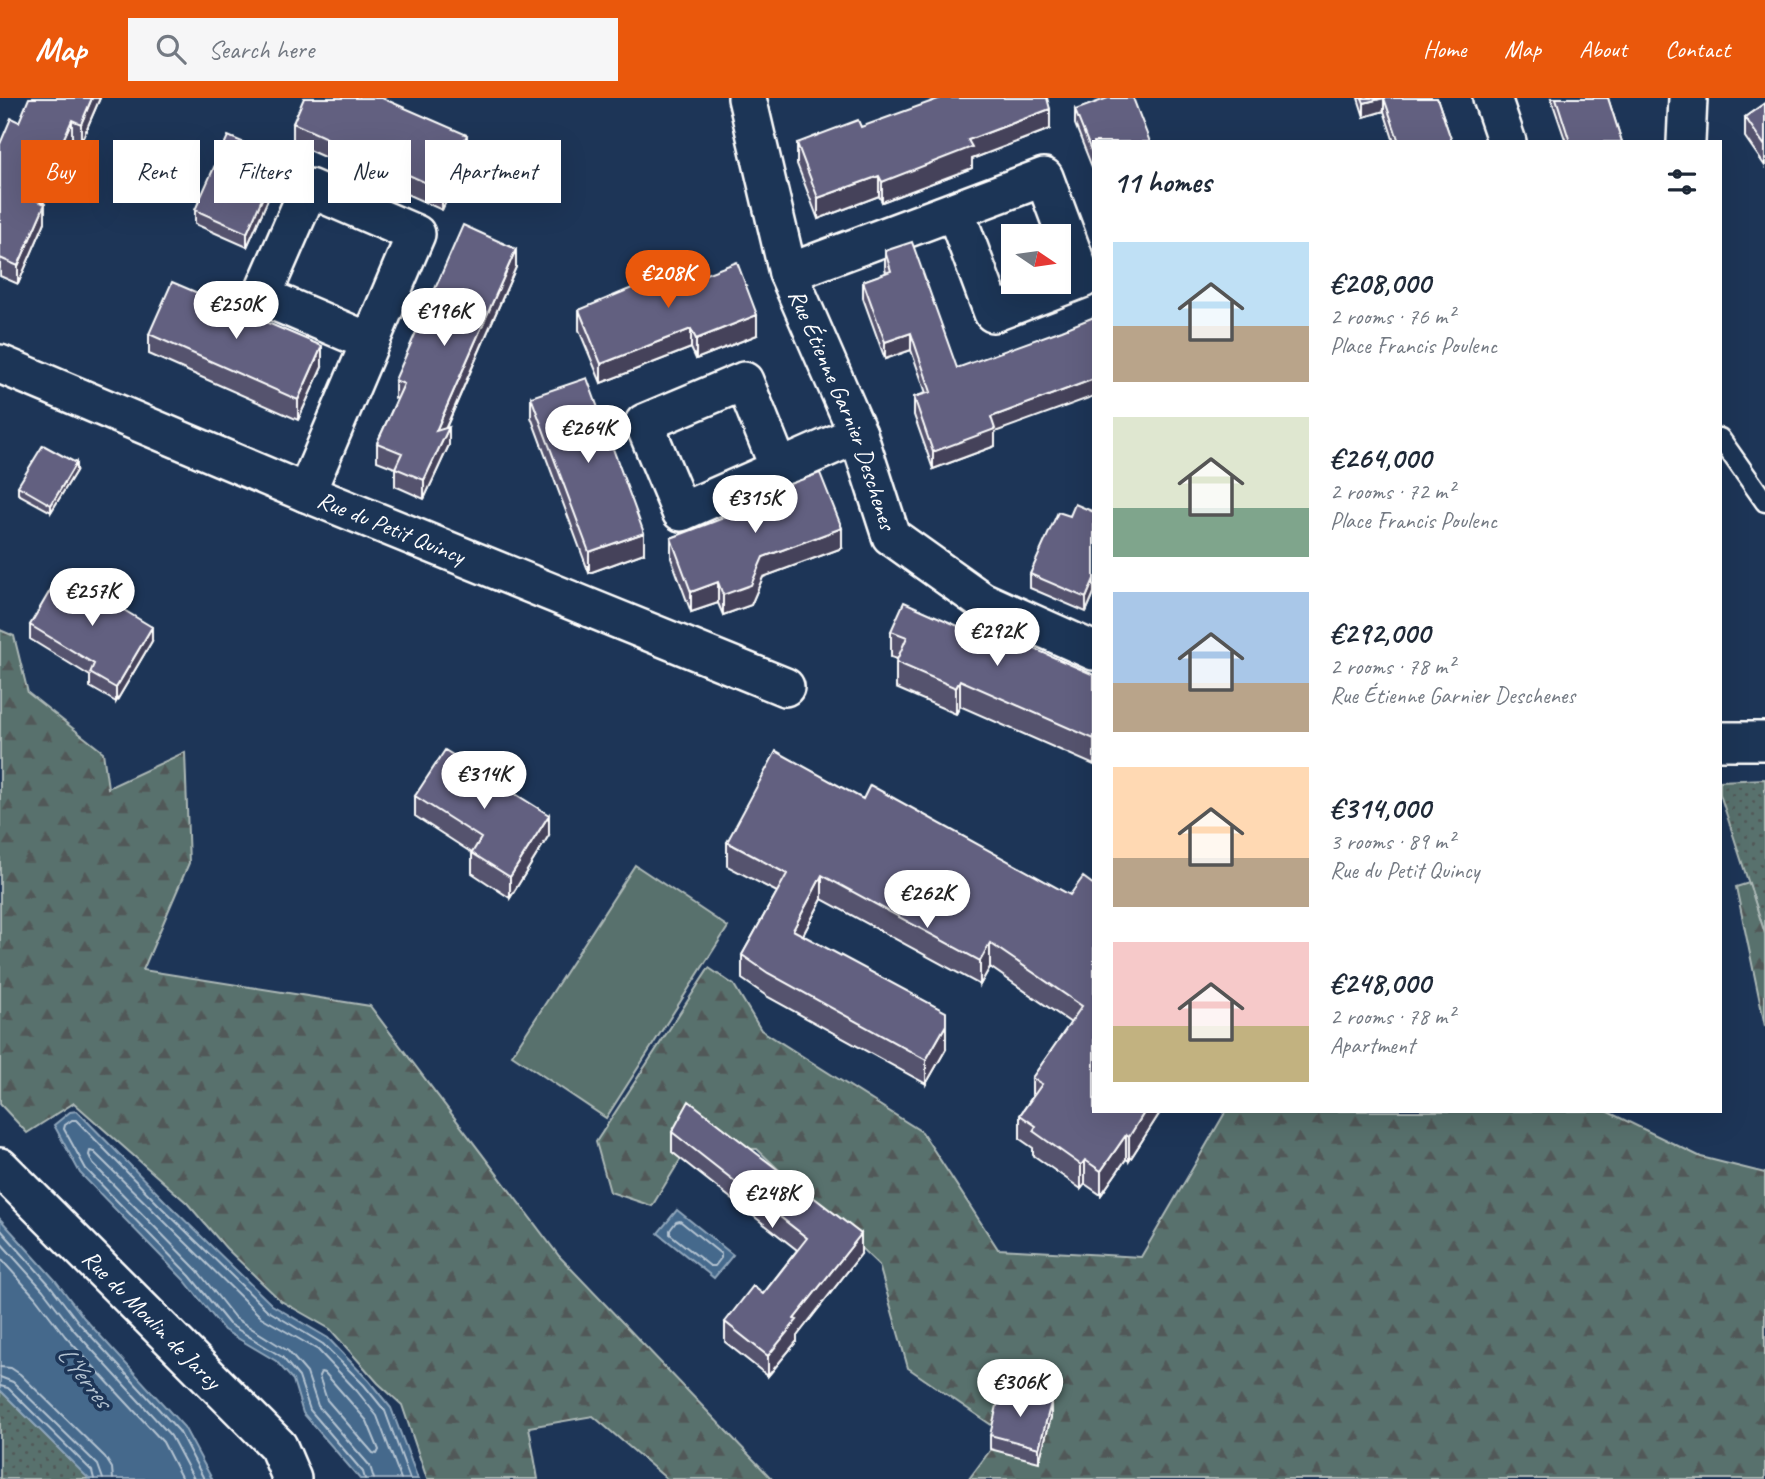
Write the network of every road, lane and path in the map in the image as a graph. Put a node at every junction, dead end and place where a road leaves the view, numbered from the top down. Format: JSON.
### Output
{"nodes":[{"id":1,"x":747,"y":98,"type":"edge"},
{"id":2,"x":1492,"y":98,"type":"edge"},
{"id":3,"x":1688,"y":98,"type":"edge"},
{"id":4,"x":1506,"y":140,"type":"edge"},
{"id":5,"x":1686,"y":140,"type":"edge"},
{"id":6,"x":955,"y":211,"type":"dead end"},
{"id":7,"x":788,"y":273,"type":"junction"},
{"id":8,"x":370,"y":342,"type":"junction"},
{"id":9,"x":0,"y":364,"type":"edge"},
{"id":10,"x":858,"y":434,"type":"junction"},
{"id":11,"x":1722,"y":441,"type":"edge"},
{"id":12,"x":779,"y":468,"type":"dead end"},
{"id":13,"x":306,"y":492,"type":"junction"},
{"id":14,"x":1765,"y":502,"type":"edge"},
{"id":15,"x":1092,"y":650,"type":"edge"},
{"id":16,"x":785,"y":687,"type":"dead end"},
{"id":17,"x":1722,"y":741,"type":"edge"},
{"id":18,"x":1765,"y":741,"type":"edge"},
{"id":19,"x":0,"y":1167,"type":"edge"},
{"id":20,"x":292,"y":1479,"type":"edge"}],
"edges":[{"from":1,"to":7,"type":"street","name":"Rue Étienne Garnier Deschenes"},
{"from":2,"to":4,"type":"street"},
{"from":3,"to":5,"type":"street"},
{"from":6,"to":7,"type":"street"},
{"from":7,"to":10,"type":"street","name":"Rue Étienne Garnier Deschenes"},
{"from":8,"to":8,"type":"street"},
{"from":8,"to":13,"type":"street"},
{"from":9,"to":13,"type":"street","name":"Rue du Petit Quincy"},
{"from":10,"to":12,"type":"street"},
{"from":10,"to":15,"type":"street","name":"Rue Étienne Garnier Deschenes"},
{"from":11,"to":14,"type":"lane"},
{"from":13,"to":16,"type":"street","name":"Rue du Petit Quincy"},
{"from":17,"to":18,"type":"street"},
{"from":19,"to":20,"type":"street","name":"Rue du Moulin de Jarcy"}]}
